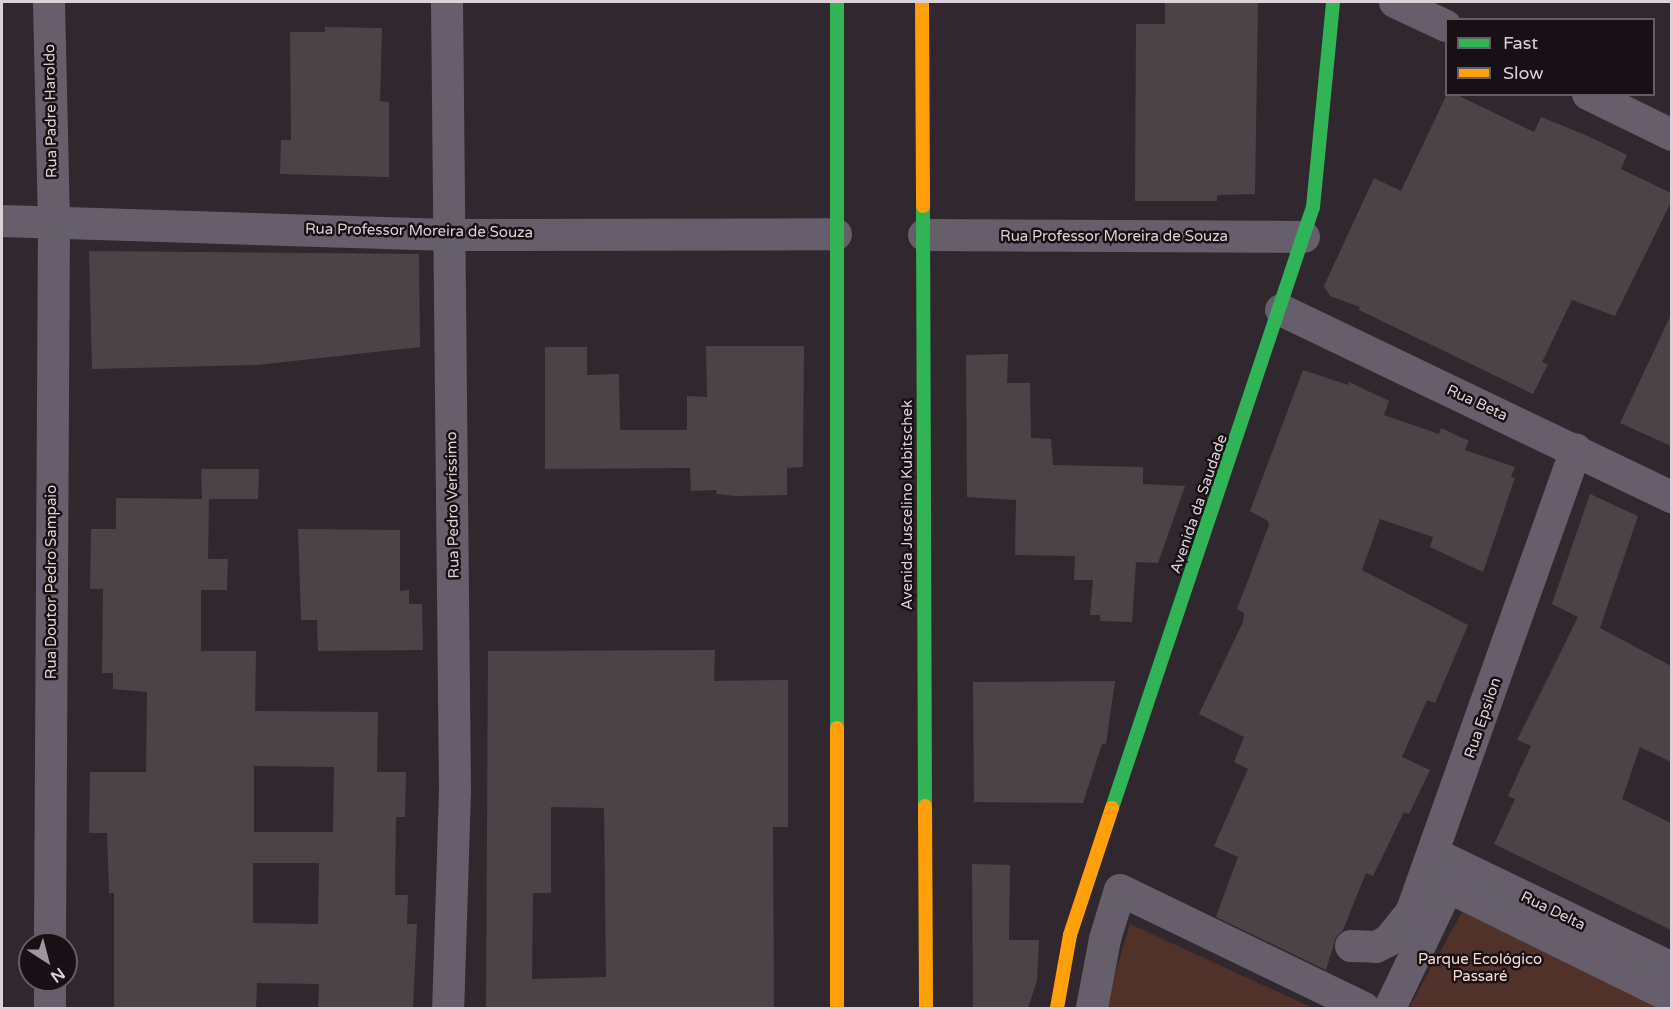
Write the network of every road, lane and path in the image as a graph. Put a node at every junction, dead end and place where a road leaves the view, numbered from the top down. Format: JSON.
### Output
{"nodes":[{"id":1,"x":49,"y":2,"type":"edge"},
{"id":2,"x":447,"y":2,"type":"edge"},
{"id":3,"x":837,"y":2,"type":"edge"},
{"id":4,"x":922,"y":2,"type":"edge"},
{"id":5,"x":1333,"y":2,"type":"edge"},
{"id":6,"x":1395,"y":2,"type":"edge"},
{"id":7,"x":1445,"y":26,"type":"edge"},
{"id":8,"x":1592,"y":96,"type":"edge"},
{"id":9,"x":1671,"y":135,"type":"edge"},
{"id":10,"x":2,"y":221,"type":"edge"},
{"id":11,"x":54,"y":221,"type":"junction"},
{"id":12,"x":836,"y":234,"type":"junction"},
{"id":13,"x":450,"y":235,"type":"junction"},
{"id":14,"x":924,"y":235,"type":"junction"},
{"id":15,"x":1304,"y":237,"type":"junction"},
{"id":16,"x":1281,"y":310,"type":"junction"},
{"id":17,"x":1576,"y":450,"type":"junction"},
{"id":18,"x":1671,"y":498,"type":"edge"},
{"id":19,"x":1435,"y":854,"type":"junction"},
{"id":20,"x":50,"y":932,"type":"edge"},
{"id":21,"x":1351,"y":946,"type":"dead end"},
{"id":22,"x":1671,"y":968,"type":"edge"},
{"id":23,"x":50,"y":992,"type":"edge"},
{"id":24,"x":1671,"y":997,"type":"edge"},
{"id":25,"x":50,"y":1008,"type":"edge"},
{"id":26,"x":448,"y":1008,"type":"edge"},
{"id":27,"x":837,"y":1008,"type":"edge"},
{"id":28,"x":926,"y":1008,"type":"edge"},
{"id":29,"x":1057,"y":1008,"type":"edge"},
{"id":30,"x":1092,"y":1008,"type":"edge"},
{"id":31,"x":1364,"y":1008,"type":"edge"},
{"id":32,"x":1390,"y":1008,"type":"edge"}],
"edges":[{"from":1,"to":11,"type":"street","name":"Rua Padre Haroldo"},
{"from":2,"to":13,"type":"street","name":"Rua Pedro Veríssimo"},
{"from":3,"to":12,"type":"main road"},
{"from":4,"to":14,"type":"main road","name":"Avenida Juscelino Kubitschek"},
{"from":5,"to":15,"type":"main road","name":"Avenida da Saudade"},
{"from":6,"to":7,"type":"street"},
{"from":8,"to":9,"type":"street"},
{"from":10,"to":11,"type":"street","name":"Rua Professor Moreira de Souza"},
{"from":11,"to":13,"type":"street","name":"Rua Professor Moreira de Souza"},
{"from":11,"to":20,"type":"street","name":"Rua Doutor Pedro Sampaio"},
{"from":12,"to":13,"type":"street","name":"Rua Professor Moreira de Souza"},
{"from":12,"to":27,"type":"main road"},
{"from":13,"to":26,"type":"street","name":"Rua Pedro Veríssimo"},
{"from":14,"to":15,"type":"street","name":"Rua Professor Moreira de Souza"},
{"from":14,"to":28,"type":"main road","name":"Avenida Juscelino Kubitschek"},
{"from":15,"to":16,"type":"main road","name":"Avenida da Saudade"},
{"from":16,"to":17,"type":"street","name":"Rua Beta"},
{"from":16,"to":29,"type":"main road","name":"Avenida da Saudade"},
{"from":17,"to":18,"type":"street","name":"Rua Beta"},
{"from":17,"to":19,"type":"street","name":"Rua Epsilon"},
{"from":19,"to":21,"type":"street","name":"Rua Epsilon"},
{"from":19,"to":22,"type":"street","name":"Rua Delta"},
{"from":23,"to":25,"type":"street"},
{"from":24,"to":32,"type":"street"},
{"from":30,"to":31,"type":"street"}]}
